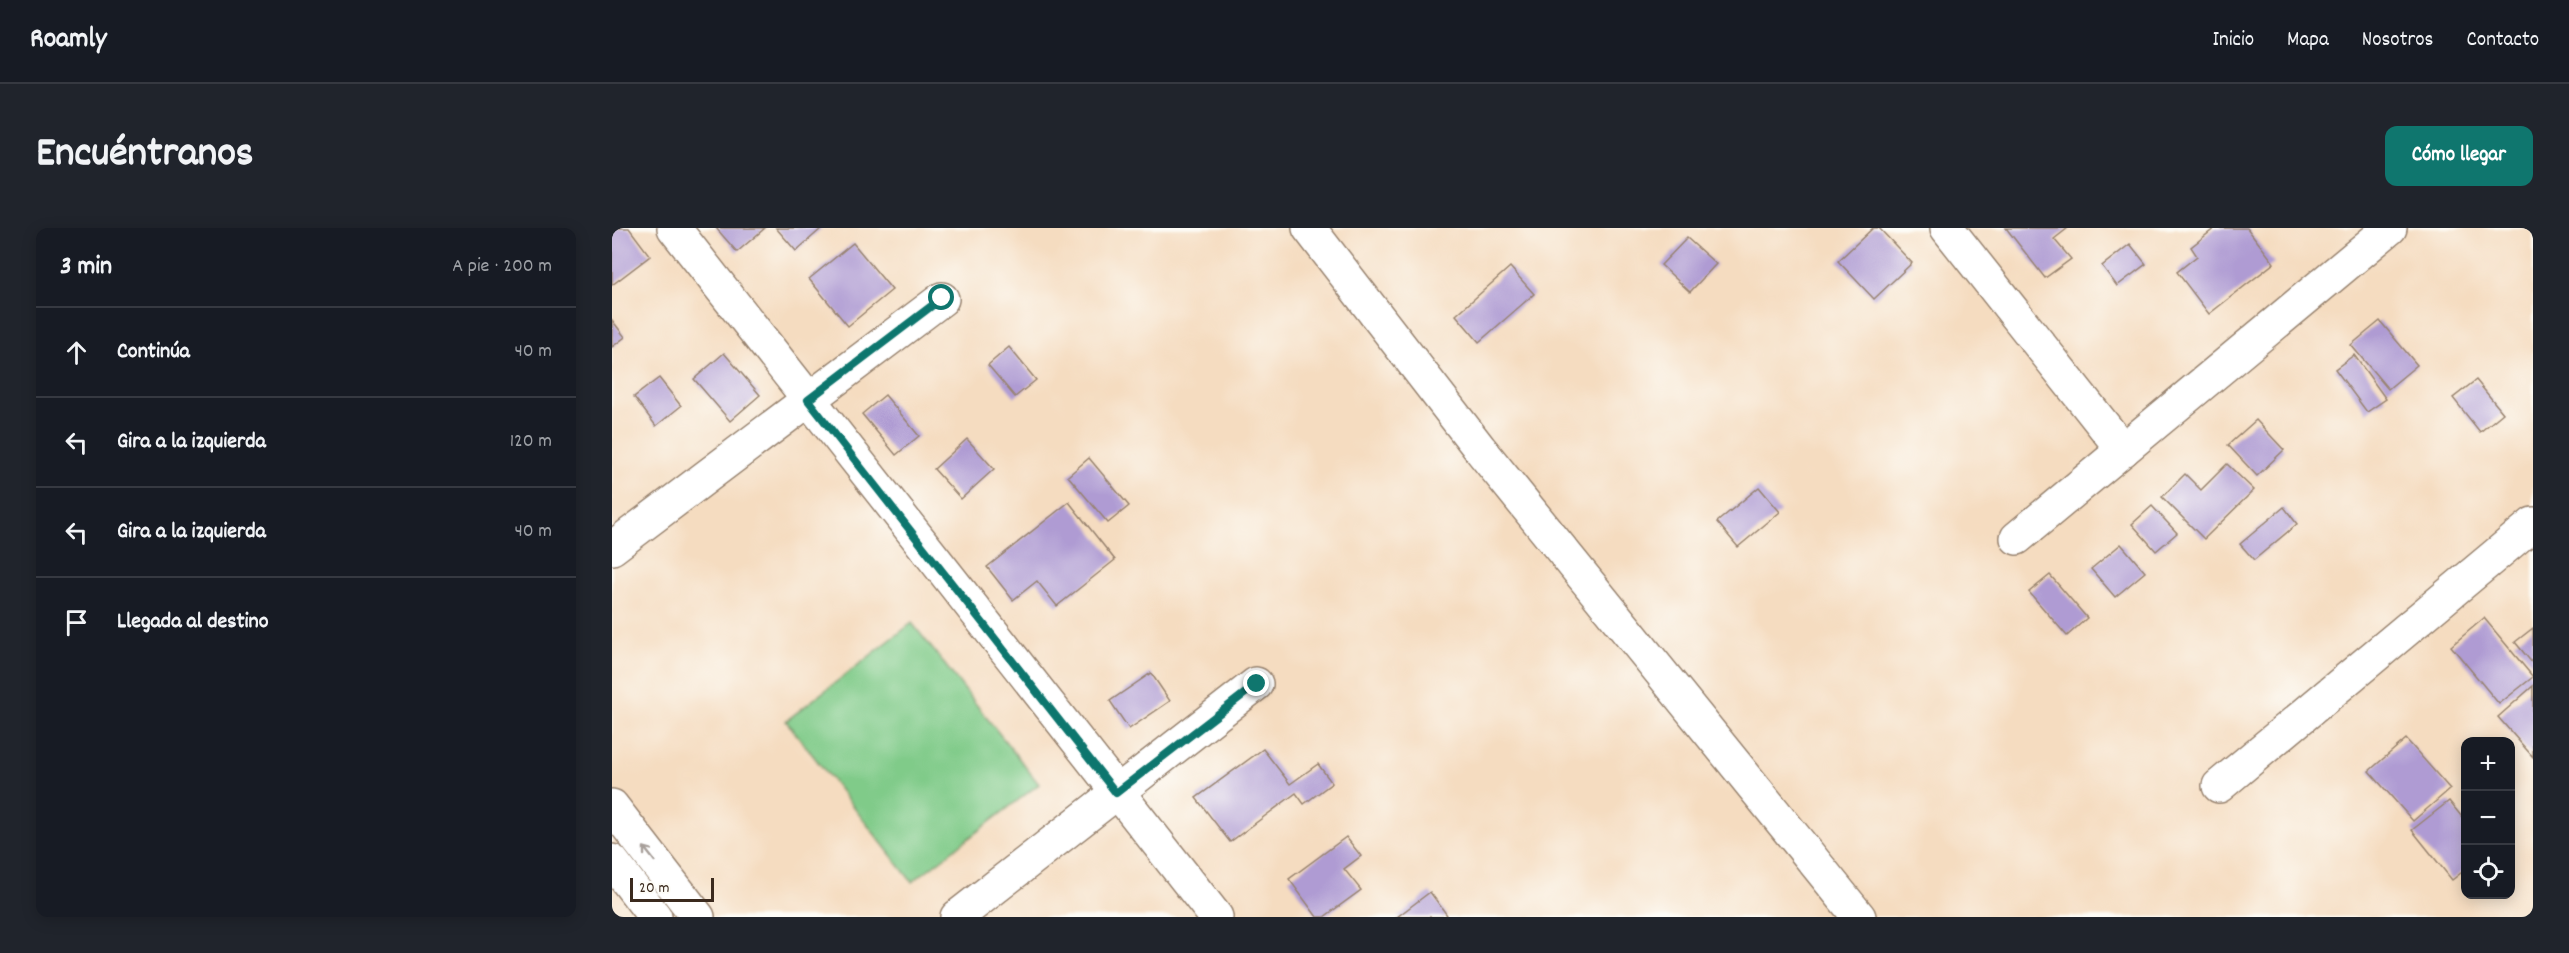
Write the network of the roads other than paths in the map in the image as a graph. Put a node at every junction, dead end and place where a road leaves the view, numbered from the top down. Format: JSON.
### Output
{"nodes":[{"id":1,"x":674,"y":228,"type":"edge"},
{"id":2,"x":1309,"y":228,"type":"edge"},
{"id":3,"x":1947,"y":228,"type":"edge"},
{"id":4,"x":2391,"y":228,"type":"edge"},
{"id":5,"x":942,"y":298,"type":"dead end"},
{"id":6,"x":808,"y":400,"type":"junction"},
{"id":7,"x":2123,"y":450,"type":"junction"},
{"id":8,"x":2533,"y":524,"type":"edge"},
{"id":9,"x":2017,"y":538,"type":"dead end"},
{"id":10,"x":612,"y":548,"type":"edge"},
{"id":11,"x":1257,"y":684,"type":"dead end"},
{"id":12,"x":2219,"y":786,"type":"dead end"},
{"id":13,"x":1116,"y":793,"type":"junction"},
{"id":14,"x":612,"y":806,"type":"edge"},
{"id":15,"x":612,"y":861,"type":"edge"},
{"id":16,"x":655,"y":917,"type":"edge"},
{"id":17,"x":698,"y":917,"type":"edge"},
{"id":18,"x":957,"y":917,"type":"edge"},
{"id":19,"x":1216,"y":917,"type":"edge"},
{"id":20,"x":1859,"y":917,"type":"edge"}],
"edges":[{"from":1,"to":6,"type":"street"},
{"from":2,"to":20,"type":"street"},
{"from":3,"to":7,"type":"street"},
{"from":4,"to":7,"type":"street"},
{"from":5,"to":6,"type":"street"},
{"from":6,"to":10,"type":"street"},
{"from":6,"to":13,"type":"street"},
{"from":7,"to":9,"type":"street"},
{"from":8,"to":12,"type":"street"},
{"from":11,"to":13,"type":"street"},
{"from":13,"to":18,"type":"street"},
{"from":13,"to":19,"type":"street"},
{"from":17,"to":14,"type":"street","one_way":true},
{"from":15,"to":16,"type":"street"}]}
